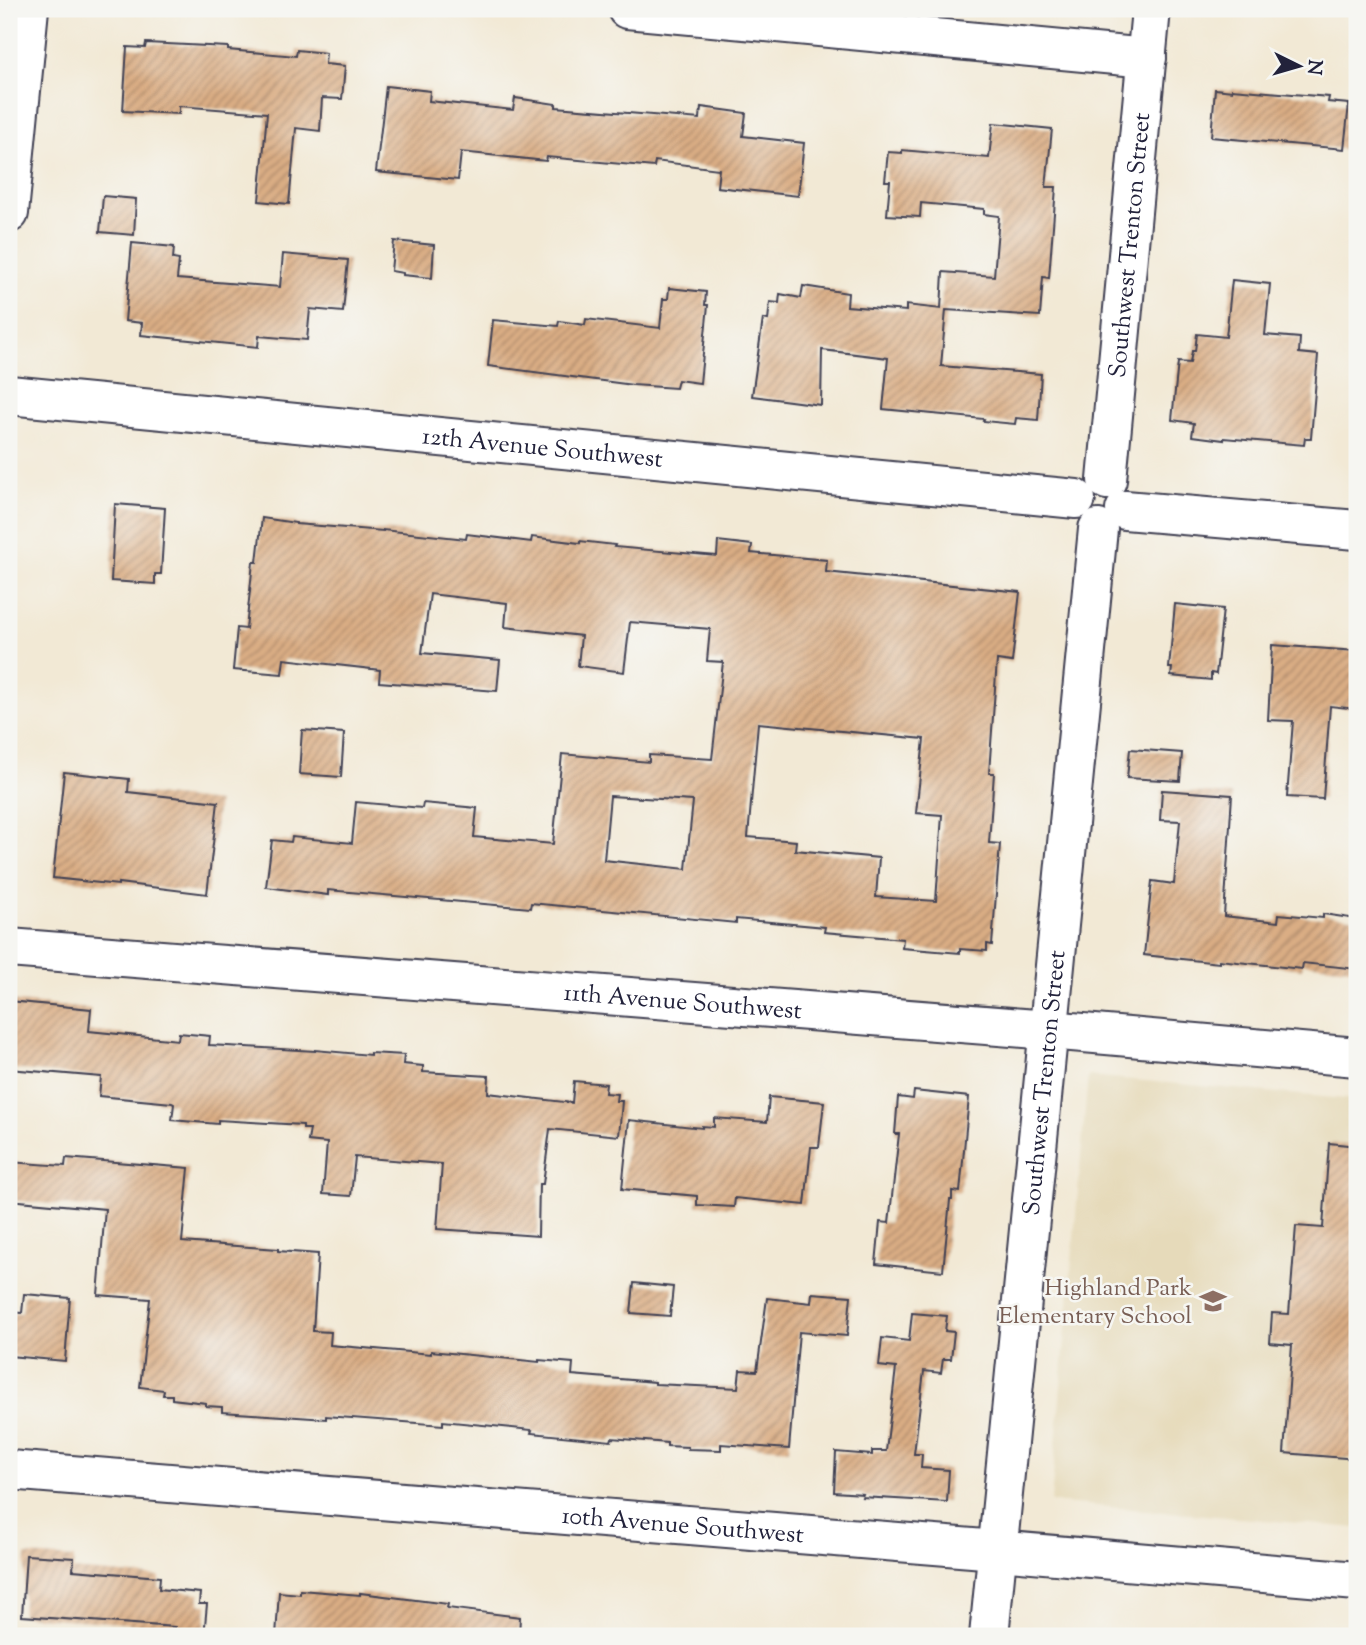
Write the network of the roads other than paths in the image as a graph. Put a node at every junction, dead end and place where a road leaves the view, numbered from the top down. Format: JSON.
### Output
{"nodes":[{"id":1,"x":29,"y":9,"type":"edge"},
{"id":2,"x":627,"y":9,"type":"edge"},
{"id":3,"x":1151,"y":9,"type":"edge"},
{"id":4,"x":1147,"y":58,"type":"junction"},
{"id":5,"x":9,"y":213,"type":"edge"},
{"id":6,"x":9,"y":395,"type":"edge"},
{"id":7,"x":1101,"y":505,"type":"junction"},
{"id":8,"x":1357,"y":530,"type":"edge"},
{"id":9,"x":9,"y":948,"type":"edge"},
{"id":10,"x":1049,"y":1030,"type":"junction"},
{"id":11,"x":1357,"y":1057,"type":"edge"},
{"id":12,"x":9,"y":1470,"type":"edge"},
{"id":13,"x":997,"y":1550,"type":"junction"},
{"id":14,"x":1357,"y":1581,"type":"edge"},
{"id":15,"x":989,"y":1636,"type":"edge"}],
"edges":[{"from":1,"to":5,"type":"street"},
{"from":2,"to":4,"type":"street"},
{"from":3,"to":4,"type":"street","name":"Southwest Trenton Street"},
{"from":4,"to":7,"type":"street","name":"Southwest Trenton Street"},
{"from":6,"to":7,"type":"street","name":"12th Avenue Southwest"},
{"from":7,"to":8,"type":"street","name":"12th Avenue Southwest"},
{"from":7,"to":10,"type":"street","name":"Southwest Trenton Street"},
{"from":9,"to":10,"type":"street","name":"11th Avenue Southwest"},
{"from":10,"to":11,"type":"street","name":"11th Avenue Southwest"},
{"from":10,"to":13,"type":"street","name":"Southwest Trenton Street"},
{"from":12,"to":13,"type":"street","name":"10th Avenue Southwest"},
{"from":13,"to":14,"type":"street","name":"10th Avenue Southwest"},
{"from":13,"to":15,"type":"street","name":"Southwest Trenton Street"}]}
